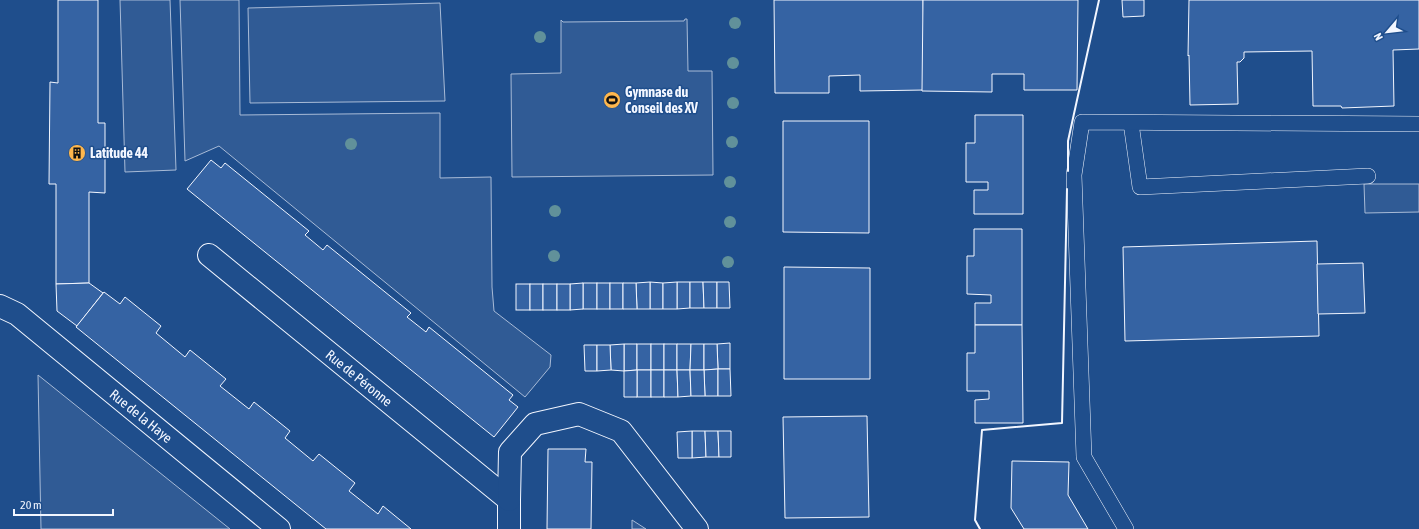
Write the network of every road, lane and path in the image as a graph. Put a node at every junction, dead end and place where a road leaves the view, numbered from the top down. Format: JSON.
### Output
{"nodes":[{"id":1,"x":1131,"y":123,"type":"junction"},
{"id":2,"x":1419,"y":124,"type":"edge"},
{"id":3,"x":1368,"y":176,"type":"dead end"},
{"id":4,"x":209,"y":255,"type":"dead end"},
{"id":5,"x":0,"y":306,"type":"edge"},
{"id":6,"x":510,"y":500,"type":"junction"},
{"id":7,"x":279,"y":529,"type":"edge"},
{"id":8,"x":509,"y":529,"type":"edge"},
{"id":9,"x":697,"y":529,"type":"edge"},
{"id":10,"x":1126,"y":529,"type":"edge"}],
"edges":[{"from":1,"to":2,"type":"lane"},
{"from":1,"to":3,"type":"lane"},
{"from":1,"to":10,"type":"lane"},
{"from":4,"to":6,"type":"street","name":"Rue de Péronne"},
{"from":5,"to":7,"type":"street","name":"Rue de la Haye"},
{"from":6,"to":8,"type":"street"},
{"from":6,"to":9,"type":"street"}]}
